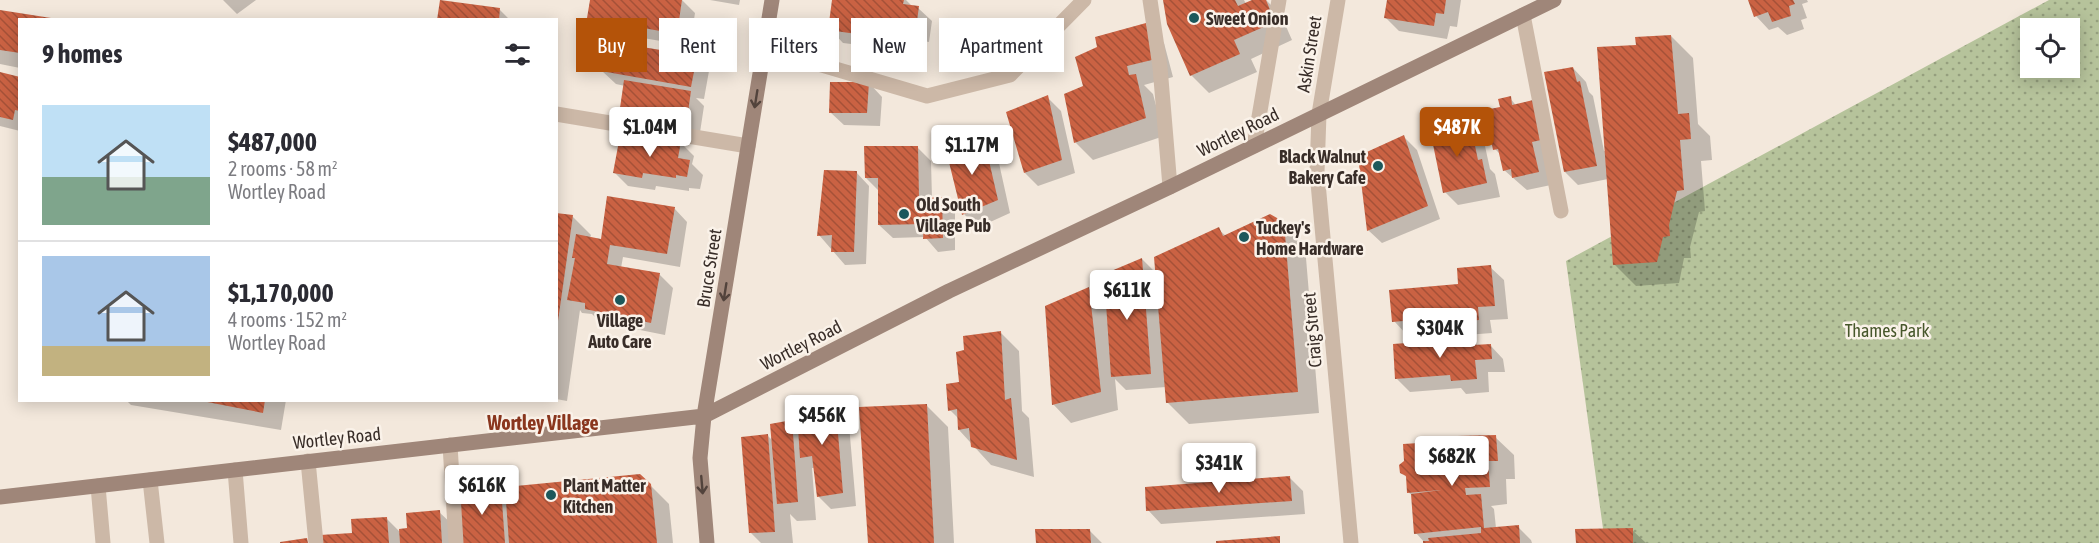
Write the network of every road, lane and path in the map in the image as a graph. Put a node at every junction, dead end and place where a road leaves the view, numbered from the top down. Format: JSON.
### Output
{"nodes":[{"id":1,"x":772,"y":0,"type":"edge"},
{"id":2,"x":1084,"y":0,"type":"edge"},
{"id":3,"x":1150,"y":0,"type":"edge"},
{"id":4,"x":1279,"y":0,"type":"edge"},
{"id":5,"x":1338,"y":0,"type":"edge"},
{"id":6,"x":1554,"y":0,"type":"edge"},
{"id":7,"x":1522,"y":15,"type":"junction"},
{"id":8,"x":769,"y":18,"type":"edge"},
{"id":9,"x":839,"y":70,"type":"edge"},
{"id":10,"x":760,"y":72,"type":"edge"},
{"id":11,"x":558,"y":114,"type":"edge"},
{"id":12,"x":1319,"y":114,"type":"junction"},
{"id":13,"x":748,"y":146,"type":"junction"},
{"id":14,"x":1254,"y":146,"type":"junction"},
{"id":15,"x":1170,"y":187,"type":"junction"},
{"id":16,"x":1561,"y":211,"type":"dead end"},
{"id":17,"x":704,"y":416,"type":"junction"},
{"id":18,"x":450,"y":445,"type":"junction"},
{"id":19,"x":308,"y":461,"type":"junction"},
{"id":20,"x":235,"y":470,"type":"junction"},
{"id":21,"x":150,"y":480,"type":"junction"},
{"id":22,"x":98,"y":486,"type":"junction"},
{"id":23,"x":0,"y":497,"type":"edge"},
{"id":24,"x":103,"y":543,"type":"edge"},
{"id":25,"x":157,"y":543,"type":"edge"},
{"id":26,"x":241,"y":543,"type":"edge"},
{"id":27,"x":316,"y":543,"type":"edge"},
{"id":28,"x":456,"y":543,"type":"edge"},
{"id":29,"x":707,"y":543,"type":"edge"},
{"id":30,"x":1352,"y":543,"type":"edge"}],
"edges":[{"from":1,"to":8,"type":"street","name":"Bruce Street"},
{"from":2,"to":9,"type":"street"},
{"from":3,"to":15,"type":"street"},
{"from":4,"to":14,"type":"street"},
{"from":5,"to":12,"type":"street","name":"Askin Street"},
{"from":6,"to":7,"type":"street","name":"Wortley Road"},
{"from":7,"to":12,"type":"street","name":"Wortley Road"},
{"from":7,"to":16,"type":"street"},
{"from":10,"to":13,"type":"street","name":"Bruce Street","one_way":true},
{"from":11,"to":13,"type":"street"},
{"from":12,"to":14,"type":"street","name":"Wortley Road"},
{"from":12,"to":30,"type":"street","name":"Craig Street"},
{"from":13,"to":17,"type":"street","name":"Bruce Street","one_way":true},
{"from":14,"to":15,"type":"street","name":"Wortley Road"},
{"from":15,"to":17,"type":"street","name":"Wortley Road"},
{"from":17,"to":18,"type":"street","name":"Wortley Road"},
{"from":17,"to":29,"type":"street","name":"Bruce Street","one_way":true},
{"from":18,"to":19,"type":"street","name":"Wortley Road"},
{"from":18,"to":28,"type":"street"},
{"from":19,"to":20,"type":"street","name":"Wortley Road"},
{"from":19,"to":27,"type":"street"},
{"from":20,"to":21,"type":"street","name":"Wortley Road"},
{"from":20,"to":26,"type":"street"},
{"from":21,"to":22,"type":"street","name":"Wortley Road"},
{"from":21,"to":25,"type":"street"},
{"from":22,"to":23,"type":"street","name":"Wortley Road"},
{"from":22,"to":24,"type":"street"}]}
